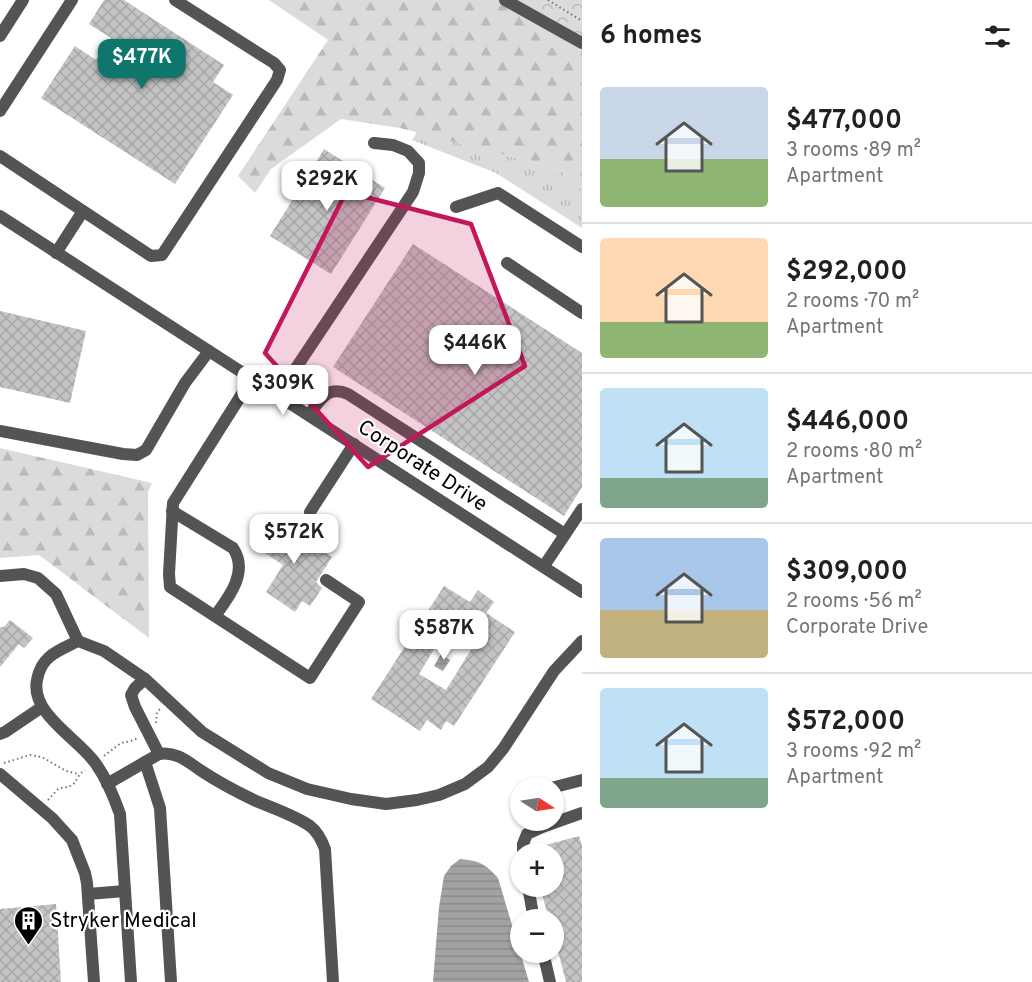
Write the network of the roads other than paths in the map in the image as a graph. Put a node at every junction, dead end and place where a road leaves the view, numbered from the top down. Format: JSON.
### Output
{"nodes":[{"id":1,"x":23,"y":0,"type":"edge"},
{"id":2,"x":72,"y":0,"type":"edge"},
{"id":3,"x":175,"y":0,"type":"edge"},
{"id":4,"x":505,"y":0,"type":"edge"},
{"id":5,"x":0,"y":36,"type":"edge"},
{"id":6,"x":582,"y":43,"type":"edge"},
{"id":7,"x":0,"y":111,"type":"edge"},
{"id":8,"x":374,"y":143,"type":"dead end"},
{"id":9,"x":0,"y":156,"type":"edge"},
{"id":10,"x":456,"y":207,"type":"dead end"},
{"id":11,"x":83,"y":211,"type":"junction"},
{"id":12,"x":0,"y":216,"type":"edge"},
{"id":13,"x":582,"y":247,"type":"edge"},
{"id":14,"x":56,"y":253,"type":"junction"},
{"id":15,"x":507,"y":263,"type":"dead end"},
{"id":16,"x":582,"y":313,"type":"edge"},
{"id":17,"x":209,"y":351,"type":"junction"},
{"id":18,"x":252,"y":378,"type":"junction"},
{"id":19,"x":278,"y":395,"type":"junction"},
{"id":20,"x":309,"y":415,"type":"junction"},
{"id":21,"x":0,"y":431,"type":"edge"},
{"id":22,"x":354,"y":444,"type":"junction"},
{"id":23,"x":582,"y":508,"type":"edge"},
{"id":24,"x":172,"y":511,"type":"junction"},
{"id":25,"x":309,"y":512,"type":"dead end"},
{"id":26,"x":565,"y":534,"type":"junction"},
{"id":27,"x":544,"y":567,"type":"junction"},
{"id":28,"x":0,"y":576,"type":"edge"},
{"id":29,"x":326,"y":580,"type":"dead end"},
{"id":30,"x":582,"y":592,"type":"edge"},
{"id":31,"x":215,"y":616,"type":"junction"},
{"id":32,"x":78,"y":641,"type":"junction"},
{"id":33,"x":582,"y":641,"type":"edge"},
{"id":34,"x":145,"y":679,"type":"junction"},
{"id":35,"x":42,"y":707,"type":"junction"},
{"id":36,"x":0,"y":734,"type":"edge"},
{"id":37,"x":159,"y":754,"type":"junction"},
{"id":38,"x":145,"y":762,"type":"junction"},
{"id":39,"x":0,"y":774,"type":"edge"},
{"id":40,"x":582,"y":780,"type":"edge"},
{"id":41,"x":107,"y":784,"type":"junction"},
{"id":42,"x":564,"y":785,"type":"edge"},
{"id":43,"x":582,"y":813,"type":"edge"},
{"id":44,"x":564,"y":818,"type":"edge"},
{"id":45,"x":125,"y":891,"type":"junction"},
{"id":46,"x":88,"y":894,"type":"junction"},
{"id":47,"x":546,"y":963,"type":"edge"},
{"id":48,"x":94,"y":982,"type":"edge"},
{"id":49,"x":132,"y":982,"type":"edge"},
{"id":50,"x":171,"y":982,"type":"edge"},
{"id":51,"x":333,"y":982,"type":"edge"},
{"id":52,"x":550,"y":982,"type":"edge"}],
"edges":[{"from":1,"to":5,"type":"street"},
{"from":2,"to":7,"type":"street"},
{"from":3,"to":11,"type":"street"},
{"from":4,"to":6,"type":"street"},
{"from":8,"to":19,"type":"street"},
{"from":9,"to":11,"type":"street"},
{"from":10,"to":13,"type":"street"},
{"from":11,"to":14,"type":"street"},
{"from":12,"to":14,"type":"street","name":"Corporate Drive"},
{"from":14,"to":17,"type":"street","name":"Corporate Drive"},
{"from":15,"to":16,"type":"street"},
{"from":17,"to":18,"type":"street","name":"Corporate Drive"},
{"from":17,"to":21,"type":"street"},
{"from":18,"to":19,"type":"street","name":"Corporate Drive"},
{"from":18,"to":24,"type":"street"},
{"from":19,"to":20,"type":"street","name":"Corporate Drive"},
{"from":20,"to":22,"type":"street","name":"Corporate Drive"},
{"from":20,"to":26,"type":"street"},
{"from":22,"to":25,"type":"street"},
{"from":22,"to":27,"type":"street","name":"Corporate Drive"},
{"from":23,"to":26,"type":"street"},
{"from":24,"to":31,"type":"street"},
{"from":24,"to":31,"type":"street"},
{"from":26,"to":27,"type":"street"},
{"from":27,"to":30,"type":"street","name":"Corporate Drive"},
{"from":28,"to":32,"type":"street"},
{"from":29,"to":31,"type":"street"},
{"from":32,"to":34,"type":"street"},
{"from":32,"to":35,"type":"street"},
{"from":33,"to":34,"type":"street"},
{"from":34,"to":37,"type":"street"},
{"from":35,"to":36,"type":"street"},
{"from":35,"to":41,"type":"street"},
{"from":37,"to":38,"type":"street"},
{"from":37,"to":51,"type":"street"},
{"from":38,"to":41,"type":"street"},
{"from":38,"to":50,"type":"street"},
{"from":39,"to":46,"type":"street"},
{"from":40,"to":42,"type":"street"},
{"from":41,"to":45,"type":"street"},
{"from":43,"to":44,"type":"street"},
{"from":45,"to":46,"type":"street"},
{"from":45,"to":49,"type":"street"},
{"from":46,"to":48,"type":"street"},
{"from":47,"to":52,"type":"street"}]}
